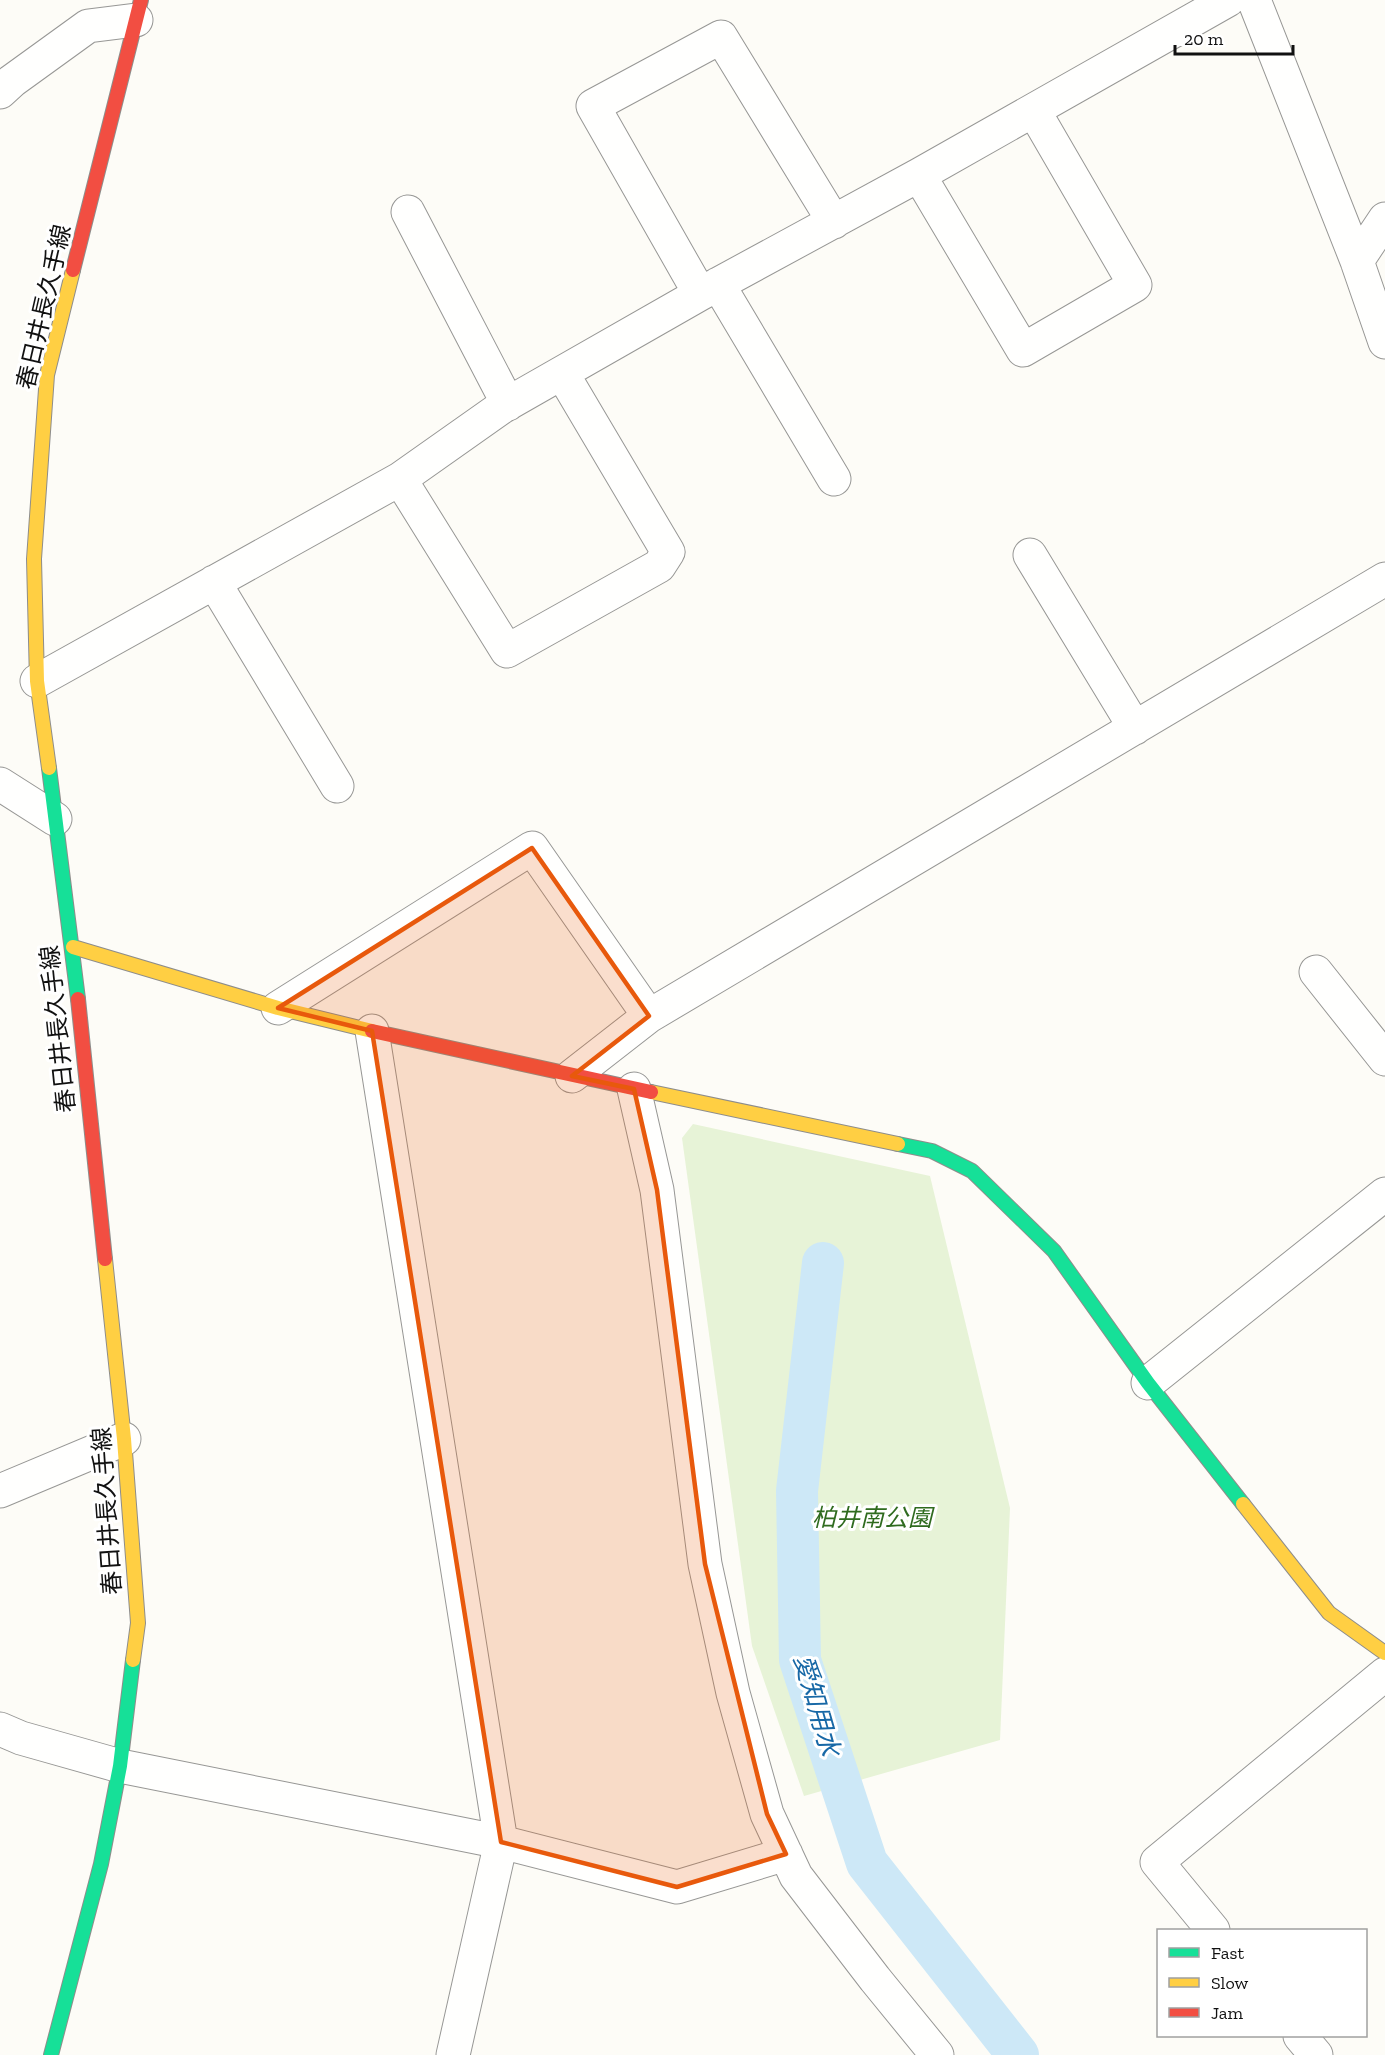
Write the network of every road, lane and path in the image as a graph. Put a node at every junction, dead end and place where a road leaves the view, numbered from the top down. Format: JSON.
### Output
{"nodes":[{"id":1,"x":1228,"y":0,"type":"edge"},
{"id":2,"x":1254,"y":0,"type":"edge"},
{"id":3,"x":139,"y":10,"type":"edge"},
{"id":4,"x":4,"y":77,"type":"edge"},
{"id":5,"x":1034,"y":111,"type":"junction"},
{"id":6,"x":919,"y":175,"type":"junction"},
{"id":7,"x":408,"y":212,"type":"dead end"},
{"id":8,"x":1385,"y":219,"type":"edge"},
{"id":9,"x":834,"y":222,"type":"junction"},
{"id":10,"x":1357,"y":261,"type":"junction"},
{"id":11,"x":709,"y":289,"type":"junction"},
{"id":12,"x":1385,"y":342,"type":"edge"},
{"id":13,"x":562,"y":373,"type":"junction"},
{"id":14,"x":508,"y":404,"type":"junction"},
{"id":15,"x":400,"y":479,"type":"junction"},
{"id":16,"x":834,"y":479,"type":"dead end"},
{"id":17,"x":1030,"y":555,"type":"dead end"},
{"id":18,"x":1385,"y":579,"type":"edge"},
{"id":19,"x":214,"y":582,"type":"junction"},
{"id":20,"x":37,"y":681,"type":"junction"},
{"id":21,"x":1135,"y":728,"type":"junction"},
{"id":22,"x":0,"y":784,"type":"edge"},
{"id":23,"x":337,"y":786,"type":"dead end"},
{"id":24,"x":55,"y":819,"type":"junction"},
{"id":25,"x":73,"y":947,"type":"junction"},
{"id":26,"x":1316,"y":972,"type":"dead end"},
{"id":27,"x":278,"y":1008,"type":"junction"},
{"id":28,"x":650,"y":1016,"type":"junction"},
{"id":29,"x":372,"y":1031,"type":"junction"},
{"id":30,"x":1385,"y":1059,"type":"edge"},
{"id":31,"x":572,"y":1076,"type":"junction"},
{"id":32,"x":634,"y":1089,"type":"junction"},
{"id":33,"x":1385,"y":1194,"type":"edge"},
{"id":34,"x":1148,"y":1383,"type":"junction"},
{"id":35,"x":124,"y":1439,"type":"junction"},
{"id":36,"x":0,"y":1491,"type":"edge"},
{"id":37,"x":1385,"y":1653,"type":"edge"},
{"id":38,"x":1385,"y":1674,"type":"edge"},
{"id":39,"x":0,"y":1729,"type":"edge"},
{"id":40,"x":120,"y":1766,"type":"junction"},
{"id":41,"x":501,"y":1842,"type":"junction"},
{"id":42,"x":786,"y":1854,"type":"junction"},
{"id":43,"x":1212,"y":1929,"type":"edge"},
{"id":44,"x":1301,"y":2037,"type":"edge"},
{"id":45,"x":51,"y":2055,"type":"edge"},
{"id":46,"x":453,"y":2055,"type":"edge"},
{"id":47,"x":937,"y":2055,"type":"edge"},
{"id":48,"x":1316,"y":2055,"type":"edge"}],
"edges":[{"from":1,"to":5,"type":"street"},
{"from":2,"to":10,"type":"street"},
{"from":3,"to":4,"type":"street"},
{"from":3,"to":20,"type":"main road","name":"春日井長久手線"},
{"from":5,"to":6,"type":"street"},
{"from":5,"to":6,"type":"street"},
{"from":6,"to":9,"type":"street"},
{"from":7,"to":14,"type":"street"},
{"from":8,"to":10,"type":"street"},
{"from":9,"to":11,"type":"street"},
{"from":9,"to":11,"type":"street"},
{"from":10,"to":12,"type":"street"},
{"from":11,"to":13,"type":"street"},
{"from":11,"to":16,"type":"street"},
{"from":13,"to":14,"type":"street"},
{"from":13,"to":15,"type":"street"},
{"from":14,"to":15,"type":"street"},
{"from":15,"to":19,"type":"street"},
{"from":17,"to":21,"type":"street"},
{"from":18,"to":21,"type":"street"},
{"from":19,"to":20,"type":"street"},
{"from":19,"to":23,"type":"street"},
{"from":20,"to":24,"type":"main road","name":"春日井長久手線"},
{"from":21,"to":28,"type":"street"},
{"from":22,"to":24,"type":"street"},
{"from":24,"to":25,"type":"main road","name":"春日井長久手線"},
{"from":25,"to":27,"type":"main road"},
{"from":25,"to":35,"type":"main road","name":"春日井長久手線"},
{"from":26,"to":30,"type":"street"},
{"from":27,"to":28,"type":"street"},
{"from":27,"to":29,"type":"main road"},
{"from":28,"to":31,"type":"street"},
{"from":29,"to":31,"type":"main road"},
{"from":29,"to":41,"type":"street"},
{"from":31,"to":32,"type":"main road"},
{"from":32,"to":34,"type":"main road"},
{"from":32,"to":42,"type":"street"},
{"from":33,"to":34,"type":"street"},
{"from":34,"to":37,"type":"main road"},
{"from":35,"to":36,"type":"street"},
{"from":35,"to":40,"type":"main road","name":"春日井長久手線"},
{"from":38,"to":43,"type":"street"},
{"from":39,"to":40,"type":"street"},
{"from":40,"to":41,"type":"street"},
{"from":40,"to":45,"type":"main road","name":"春日井長久手線"},
{"from":41,"to":42,"type":"street"},
{"from":41,"to":46,"type":"street"},
{"from":42,"to":47,"type":"street"},
{"from":44,"to":48,"type":"street"}]}
